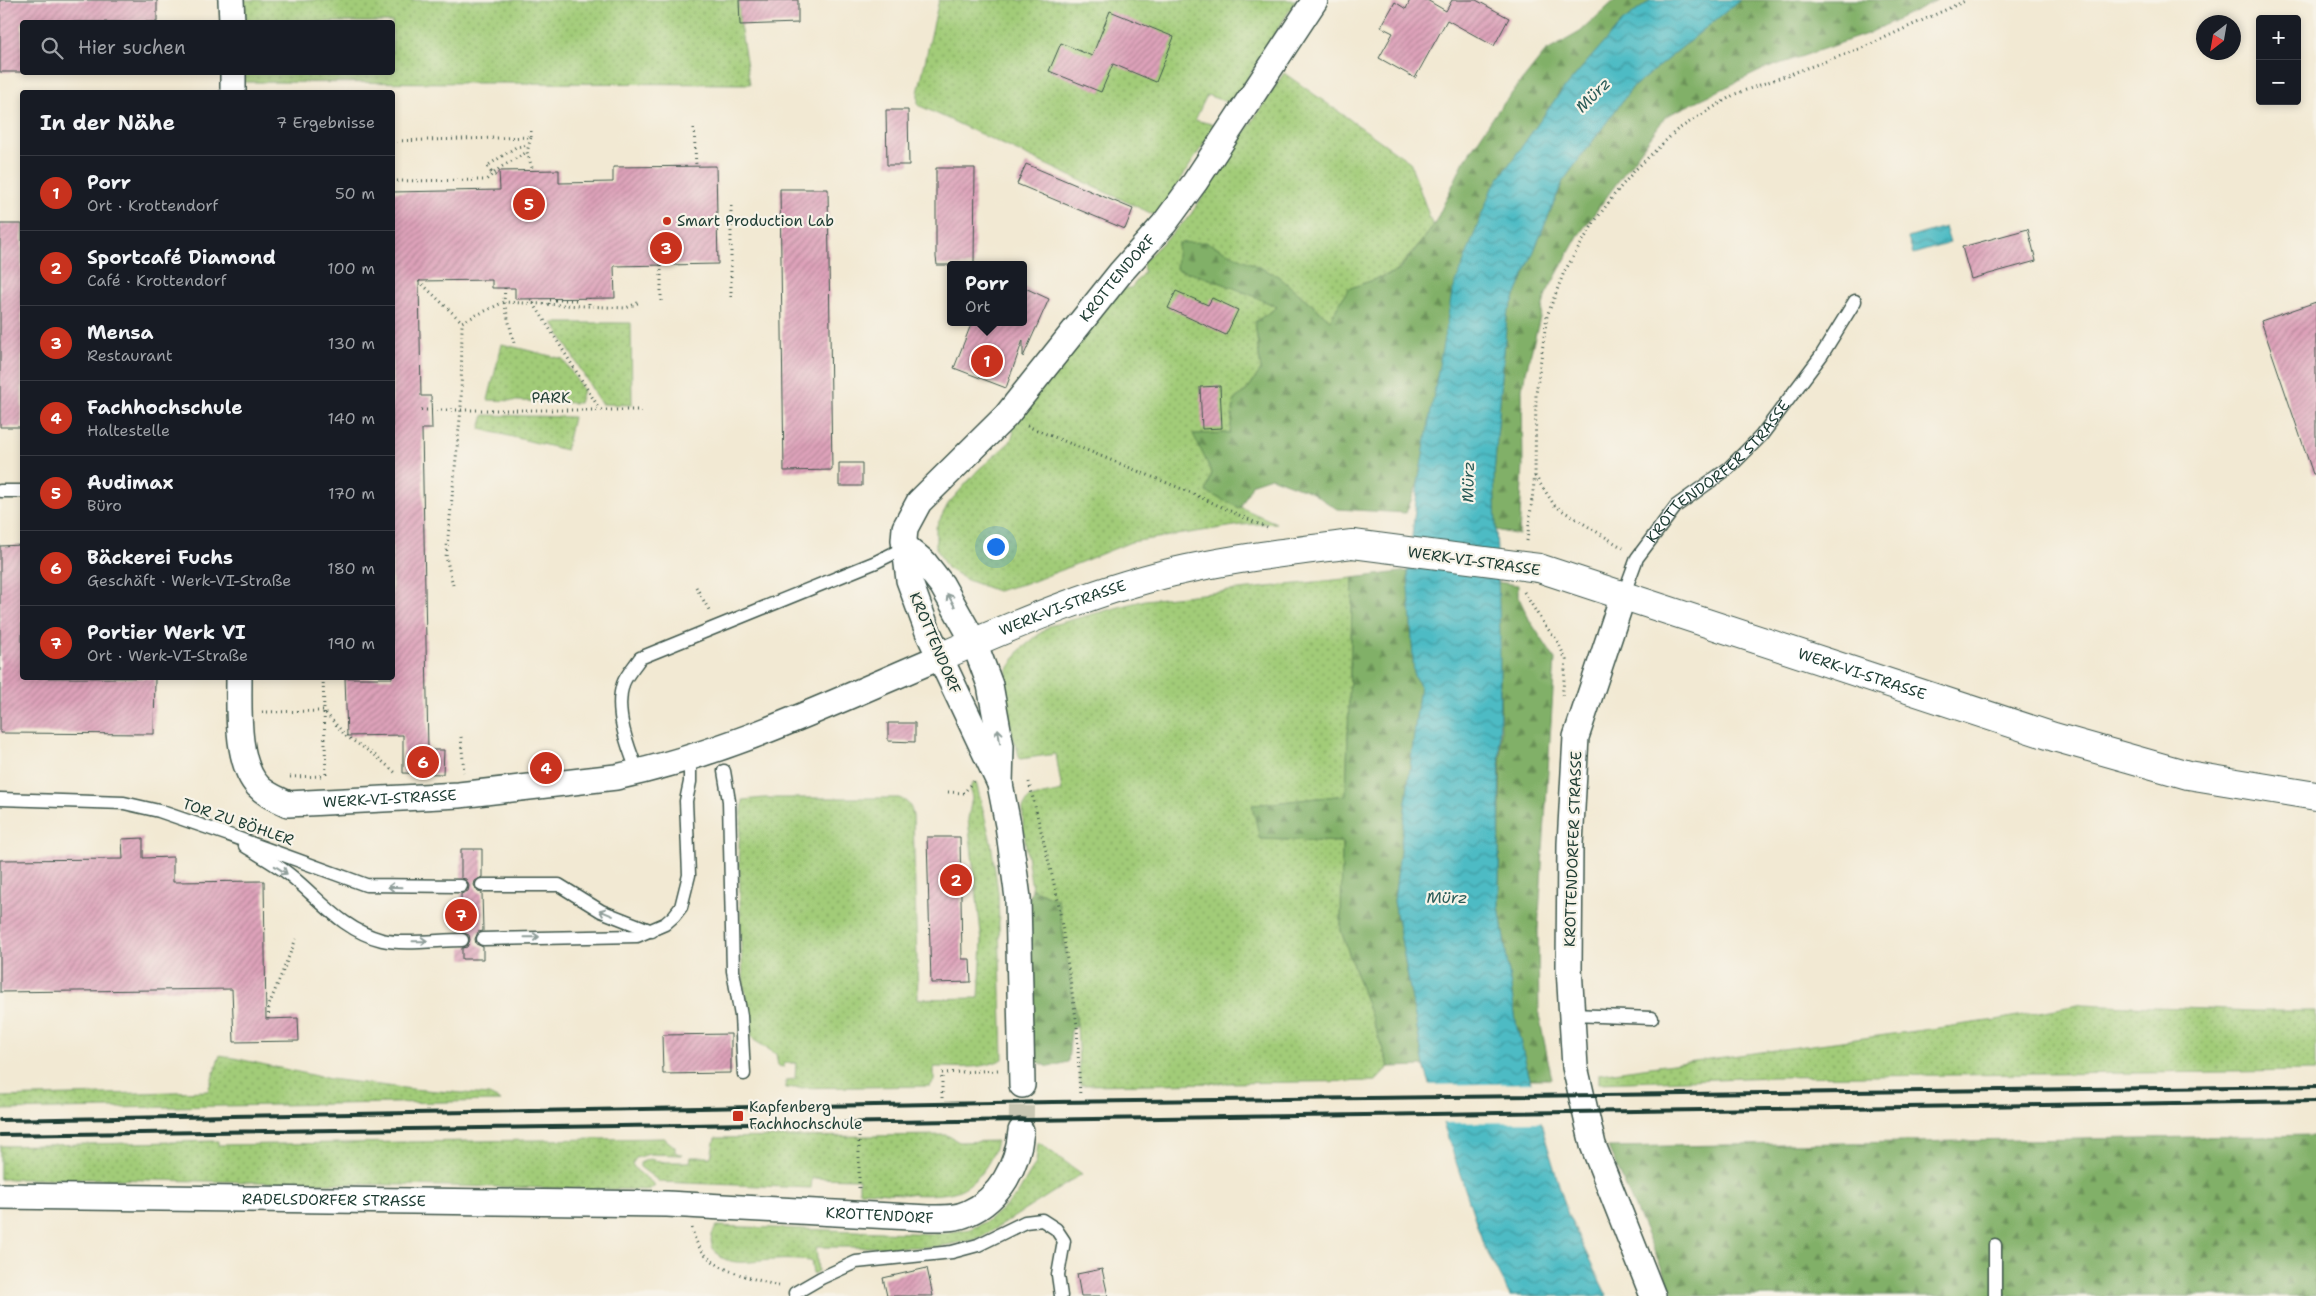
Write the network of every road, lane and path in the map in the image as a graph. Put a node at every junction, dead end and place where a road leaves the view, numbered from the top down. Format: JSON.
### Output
{"nodes":[{"id":1,"x":231,"y":0,"type":"edge"},
{"id":2,"x":1315,"y":0,"type":"edge"},
{"id":3,"x":232,"y":20,"type":"edge"},
{"id":4,"x":232,"y":75,"type":"edge"},
{"id":5,"x":233,"y":90,"type":"edge"},
{"id":6,"x":694,"y":128,"type":"dead end"},
{"id":7,"x":531,"y":129,"type":"dead end"},
{"id":8,"x":531,"y":137,"type":"junction"},
{"id":9,"x":395,"y":141,"type":"edge"},
{"id":10,"x":530,"y":145,"type":"junction"},
{"id":11,"x":527,"y":152,"type":"junction"},
{"id":12,"x":696,"y":166,"type":"dead end"},
{"id":13,"x":533,"y":171,"type":"dead end"},
{"id":14,"x":499,"y":178,"type":"dead end"},
{"id":15,"x":395,"y":181,"type":"edge"},
{"id":16,"x":731,"y":206,"type":"dead end"},
{"id":17,"x":660,"y":265,"type":"dead end"},
{"id":18,"x":419,"y":281,"type":"dead end"},
{"id":19,"x":505,"y":288,"type":"dead end"},
{"id":20,"x":576,"y":298,"type":"dead end"},
{"id":21,"x":589,"y":298,"type":"dead end"},
{"id":22,"x":531,"y":299,"type":"dead end"},
{"id":23,"x":731,"y":301,"type":"dead end"},
{"id":24,"x":1855,"y":301,"type":"dead end"},
{"id":25,"x":504,"y":302,"type":"junction"},
{"id":26,"x":640,"y":302,"type":"dead end"},
{"id":27,"x":661,"y":302,"type":"dead end"},
{"id":28,"x":535,"y":304,"type":"junction"},
{"id":29,"x":549,"y":304,"type":"junction"},
{"id":30,"x":589,"y":307,"type":"junction"},
{"id":31,"x":462,"y":322,"type":"junction"},
{"id":32,"x":514,"y":343,"type":"dead end"},
{"id":33,"x":599,"y":408,"type":"junction"},
{"id":34,"x":461,"y":409,"type":"junction"},
{"id":35,"x":421,"y":410,"type":"dead end"},
{"id":36,"x":642,"y":410,"type":"dead end"},
{"id":37,"x":1006,"y":416,"type":"junction"},
{"id":38,"x":1535,"y":476,"type":"dead end"},
{"id":39,"x":0,"y":491,"type":"edge"},
{"id":40,"x":20,"y":491,"type":"edge"},
{"id":41,"x":1271,"y":530,"type":"dead end"},
{"id":42,"x":905,"y":544,"type":"junction"},
{"id":43,"x":1637,"y":558,"type":"junction"},
{"id":44,"x":453,"y":585,"type":"dead end"},
{"id":45,"x":696,"y":587,"type":"dead end"},
{"id":46,"x":1623,"y":596,"type":"junction"},
{"id":47,"x":709,"y":611,"type":"dead end"},
{"id":48,"x":974,"y":642,"type":"junction"},
{"id":49,"x":940,"y":657,"type":"junction"},
{"id":50,"x":239,"y":680,"type":"edge"},
{"id":51,"x":323,"y":680,"type":"edge"},
{"id":52,"x":324,"y":711,"type":"junction"},
{"id":53,"x":239,"y":712,"type":"junction"},
{"id":54,"x":461,"y":736,"type":"dead end"},
{"id":55,"x":690,"y":758,"type":"junction"},
{"id":56,"x":724,"y":771,"type":"dead end"},
{"id":57,"x":638,"y":772,"type":"junction"},
{"id":58,"x":398,"y":775,"type":"dead end"},
{"id":59,"x":464,"y":775,"type":"dead end"},
{"id":60,"x":326,"y":776,"type":"dead end"},
{"id":61,"x":990,"y":781,"type":"junction"},
{"id":62,"x":1029,"y":782,"type":"dead end"},
{"id":63,"x":948,"y":792,"type":"dead end"},
{"id":64,"x":2316,"y":796,"type":"edge"},
{"id":65,"x":0,"y":799,"type":"edge"},
{"id":66,"x":226,"y":834,"type":"junction"},
{"id":67,"x":482,"y":884,"type":"dead end"},
{"id":68,"x":461,"y":886,"type":"dead end"},
{"id":69,"x":652,"y":931,"type":"junction"},
{"id":70,"x":296,"y":939,"type":"dead end"},
{"id":71,"x":483,"y":939,"type":"dead end"},
{"id":72,"x":462,"y":940,"type":"dead end"},
{"id":73,"x":1572,"y":1015,"type":"junction"},
{"id":74,"x":1652,"y":1018,"type":"dead end"},
{"id":75,"x":268,"y":1019,"type":"dead end"},
{"id":76,"x":999,"y":1070,"type":"dead end"},
{"id":77,"x":744,"y":1074,"type":"dead end"},
{"id":78,"x":1022,"y":1085,"type":"tunnel mouth"},
{"id":79,"x":1080,"y":1097,"type":"dead end"},
{"id":80,"x":942,"y":1098,"type":"dead end"},
{"id":81,"x":859,"y":1127,"type":"dead end"},
{"id":82,"x":1021,"y":1131,"type":"tunnel mouth"},
{"id":83,"x":859,"y":1191,"type":"dead end"},
{"id":84,"x":0,"y":1196,"type":"edge"},
{"id":85,"x":678,"y":1204,"type":"junction"},
{"id":86,"x":1995,"y":1245,"type":"dead end"},
{"id":87,"x":795,"y":1293,"type":"joint"},
{"id":88,"x":1061,"y":1296,"type":"edge"},
{"id":89,"x":1653,"y":1296,"type":"edge"},
{"id":90,"x":1995,"y":1296,"type":"edge"}],
"edges":[{"from":1,"to":3,"type":"street"},
{"from":2,"to":37,"type":"street","name":"KROTTENDORF"},
{"from":4,"to":5,"type":"street"},
{"from":6,"to":12,"type":"path"},
{"from":7,"to":8,"type":"path"},
{"from":8,"to":9,"type":"path"},
{"from":8,"to":10,"type":"path"},
{"from":10,"to":11,"type":"path"},
{"from":10,"to":14,"type":"path","bridge":true},
{"from":11,"to":13,"type":"path"},
{"from":11,"to":15,"type":"path"},
{"from":16,"to":23,"type":"path"},
{"from":17,"to":27,"type":"path"},
{"from":18,"to":31,"type":"path"},
{"from":19,"to":25,"type":"path"},
{"from":20,"to":29,"type":"path"},
{"from":21,"to":30,"type":"path"},
{"from":22,"to":28,"type":"path"},
{"from":24,"to":43,"type":"lane","name":"KROTTENDORFER STRASSE"},
{"from":25,"to":28,"type":"path"},
{"from":25,"to":31,"type":"path"},
{"from":25,"to":32,"type":"path"},
{"from":26,"to":30,"type":"path"},
{"from":28,"to":29,"type":"path"},
{"from":28,"to":33,"type":"path"},
{"from":29,"to":30,"type":"path"},
{"from":31,"to":34,"type":"path"},
{"from":33,"to":34,"type":"path","name":"PARK"},
{"from":33,"to":36,"type":"path","name":"PARK"},
{"from":34,"to":35,"type":"path","name":"PARK"},
{"from":34,"to":44,"type":"path"},
{"from":37,"to":41,"type":"path"},
{"from":37,"to":42,"type":"street","name":"KROTTENDORF"},
{"from":38,"to":43,"type":"path"},
{"from":39,"to":40,"type":"lane"},
{"from":48,"to":42,"type":"street","name":"KROTTENDORF","one_way":true},
{"from":42,"to":49,"type":"street","name":"KROTTENDORF"},
{"from":42,"to":57,"type":"lane"},
{"from":43,"to":46,"type":"lane","name":"KROTTENDORFER STRASSE"},
{"from":45,"to":47,"type":"path"},
{"from":46,"to":48,"type":"main road","name":"WERK-VI-STRASSE","bridge":true},
{"from":46,"to":64,"type":"main road","name":"WERK-VI-STRASSE"},
{"from":46,"to":73,"type":"street","name":"KROTTENDORFER STRASSE"},
{"from":48,"to":49,"type":"main road","name":"WERK-VI-STRASSE"},
{"from":61,"to":48,"type":"street","name":"KROTTENDORF","one_way":true},
{"from":49,"to":55,"type":"street","name":"WERK-VI-STRASSE"},
{"from":49,"to":61,"type":"street","name":"KROTTENDORF"},
{"from":50,"to":53,"type":"street","name":"WERK-VI-STRASSE"},
{"from":51,"to":52,"type":"path"},
{"from":52,"to":53,"type":"path"},
{"from":52,"to":58,"type":"path"},
{"from":52,"to":60,"type":"path"},
{"from":53,"to":57,"type":"street","name":"WERK-VI-STRASSE"},
{"from":54,"to":59,"type":"path"},
{"from":55,"to":57,"type":"street","name":"WERK-VI-STRASSE"},
{"from":55,"to":69,"type":"lane"},
{"from":56,"to":77,"type":"lane"},
{"from":61,"to":63,"type":"path"},
{"from":61,"to":78,"type":"street","name":"KROTTENDORF"},
{"from":62,"to":79,"type":"path"},
{"from":65,"to":66,"type":"lane","name":"TOR ZU BÖHLER"},
{"from":68,"to":66,"type":"lane","name":"TOR ZU BÖHLER","one_way":true},
{"from":66,"to":72,"type":"lane","one_way":true},
{"from":69,"to":67,"type":"lane","one_way":true},
{"from":71,"to":69,"type":"lane","one_way":true},
{"from":70,"to":75,"type":"path"},
{"from":73,"to":74,"type":"lane"},
{"from":73,"to":89,"type":"street","name":"KROTTENDORFER STRASSE"},
{"from":76,"to":80,"type":"path"},
{"from":81,"to":83,"type":"path"},
{"from":82,"to":85,"type":"street","name":"KROTTENDORF"},
{"from":84,"to":85,"type":"street","name":"RADELSDORFER STRASSE"},
{"from":85,"to":87,"type":"path"},
{"from":86,"to":90,"type":"lane"},
{"from":87,"to":88,"type":"lane"}]}
